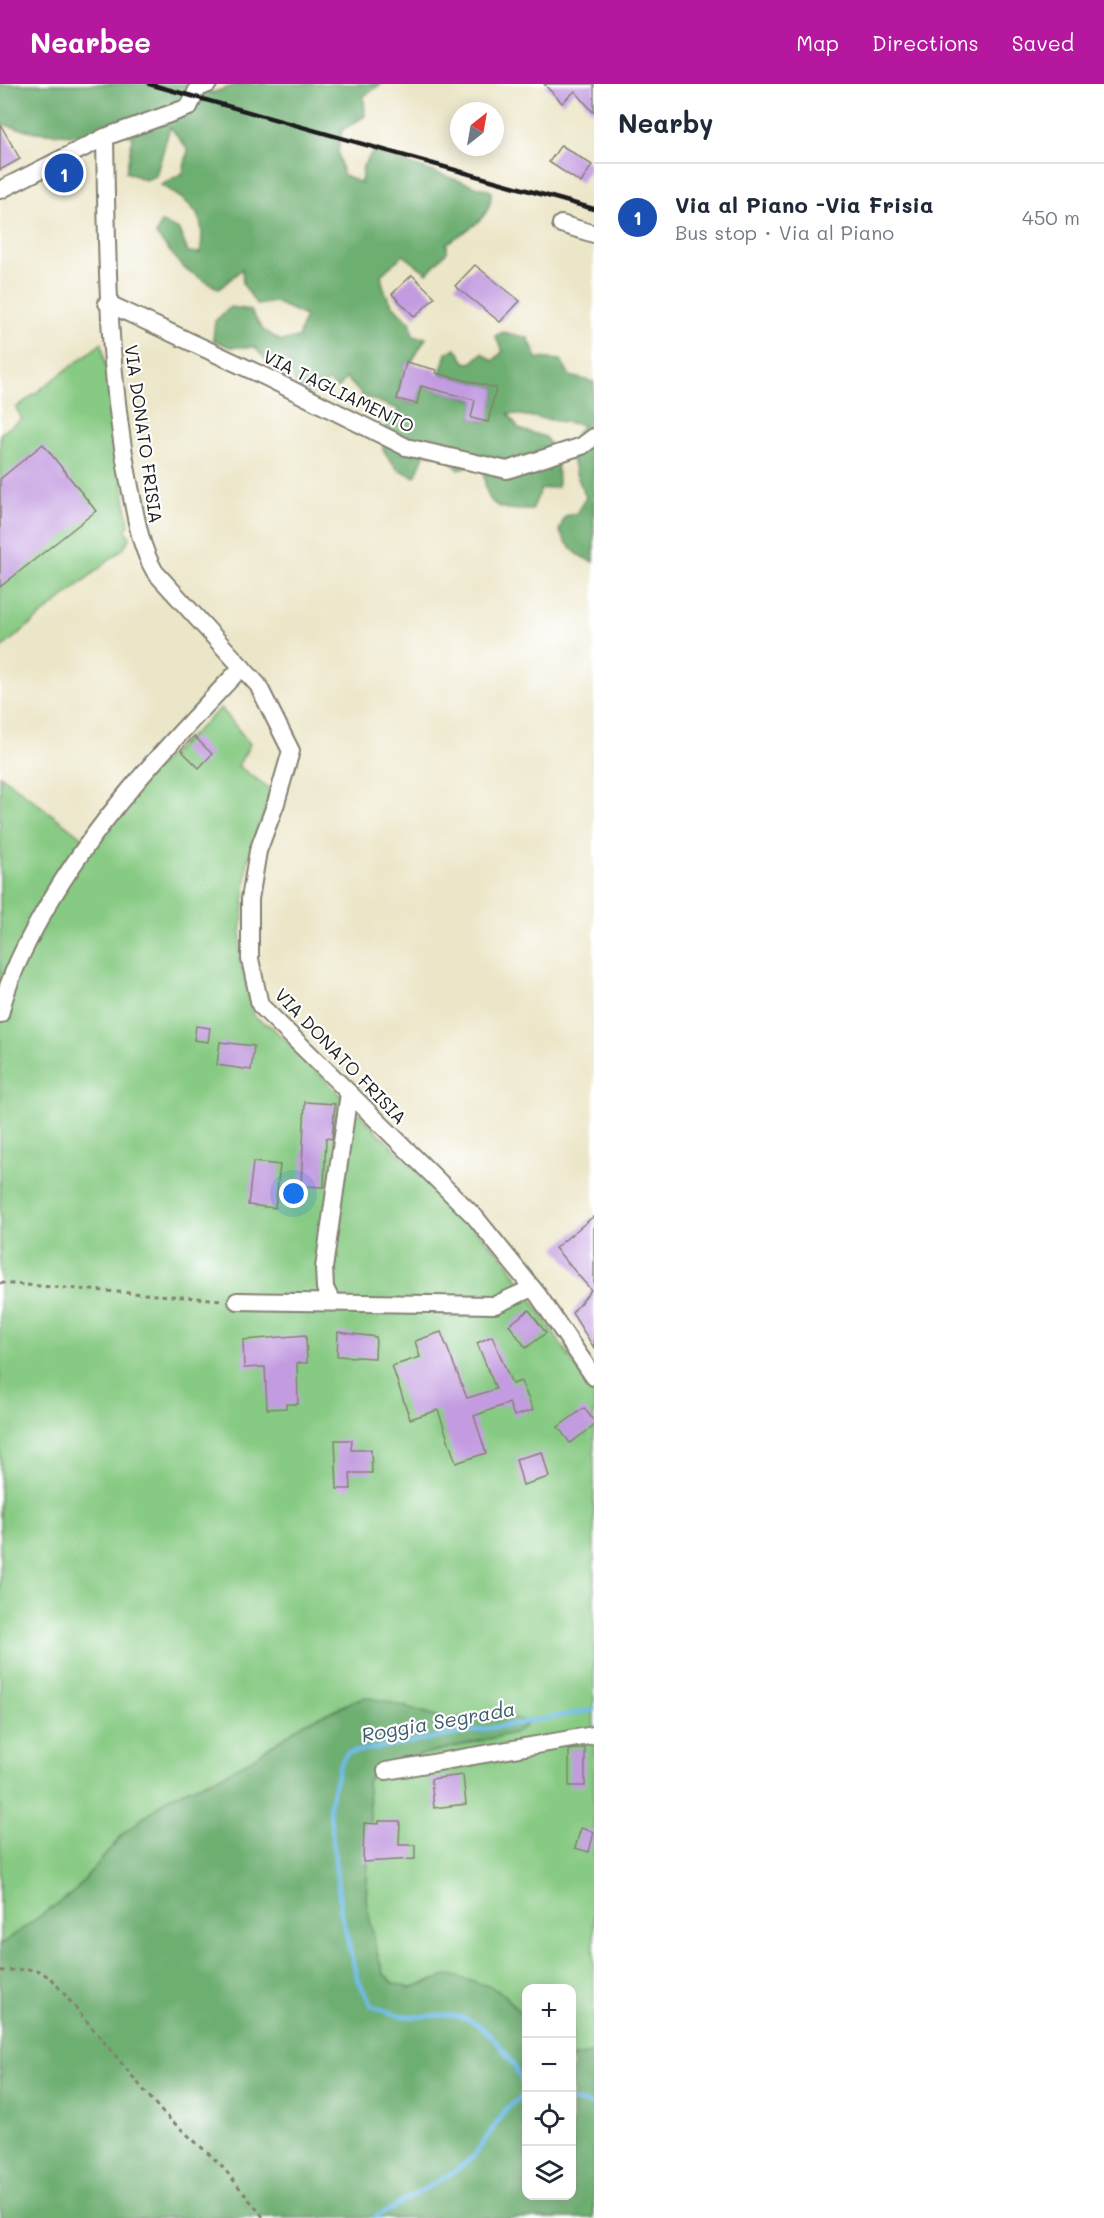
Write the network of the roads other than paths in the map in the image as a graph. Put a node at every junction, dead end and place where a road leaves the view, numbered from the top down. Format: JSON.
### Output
{"nodes":[{"id":1,"x":208,"y":84,"type":"edge"},
{"id":2,"x":105,"y":137,"type":"junction"},
{"id":3,"x":0,"y":190,"type":"edge"},
{"id":4,"x":561,"y":225,"type":"dead end"},
{"id":5,"x":594,"y":234,"type":"edge"},
{"id":6,"x":107,"y":303,"type":"junction"},
{"id":7,"x":594,"y":437,"type":"edge"},
{"id":8,"x":242,"y":667,"type":"junction"},
{"id":9,"x":0,"y":1014,"type":"edge"},
{"id":10,"x":349,"y":1093,"type":"junction"},
{"id":11,"x":532,"y":1288,"type":"junction"},
{"id":12,"x":237,"y":1301,"type":"road end"},
{"id":13,"x":332,"y":1302,"type":"junction"},
{"id":14,"x":594,"y":1377,"type":"edge"},
{"id":15,"x":594,"y":1735,"type":"edge"},
{"id":16,"x":386,"y":1771,"type":"dead end"}],
"edges":[{"from":1,"to":2,"type":"street"},
{"from":2,"to":3,"type":"street"},
{"from":2,"to":6,"type":"street","name":"VIA DONATO FRISIA"},
{"from":4,"to":5,"type":"street"},
{"from":6,"to":7,"type":"street","name":"VIA TAGLIAMENTO"},
{"from":6,"to":8,"type":"street","name":"VIA DONATO FRISIA"},
{"from":8,"to":9,"type":"street"},
{"from":8,"to":10,"type":"street","name":"VIA DONATO FRISIA"},
{"from":10,"to":11,"type":"street","name":"VIA DONATO FRISIA"},
{"from":10,"to":13,"type":"street"},
{"from":11,"to":13,"type":"street"},
{"from":11,"to":14,"type":"street","name":"VIA DONATO FRISIA"},
{"from":12,"to":13,"type":"street"},
{"from":15,"to":16,"type":"street"}]}
